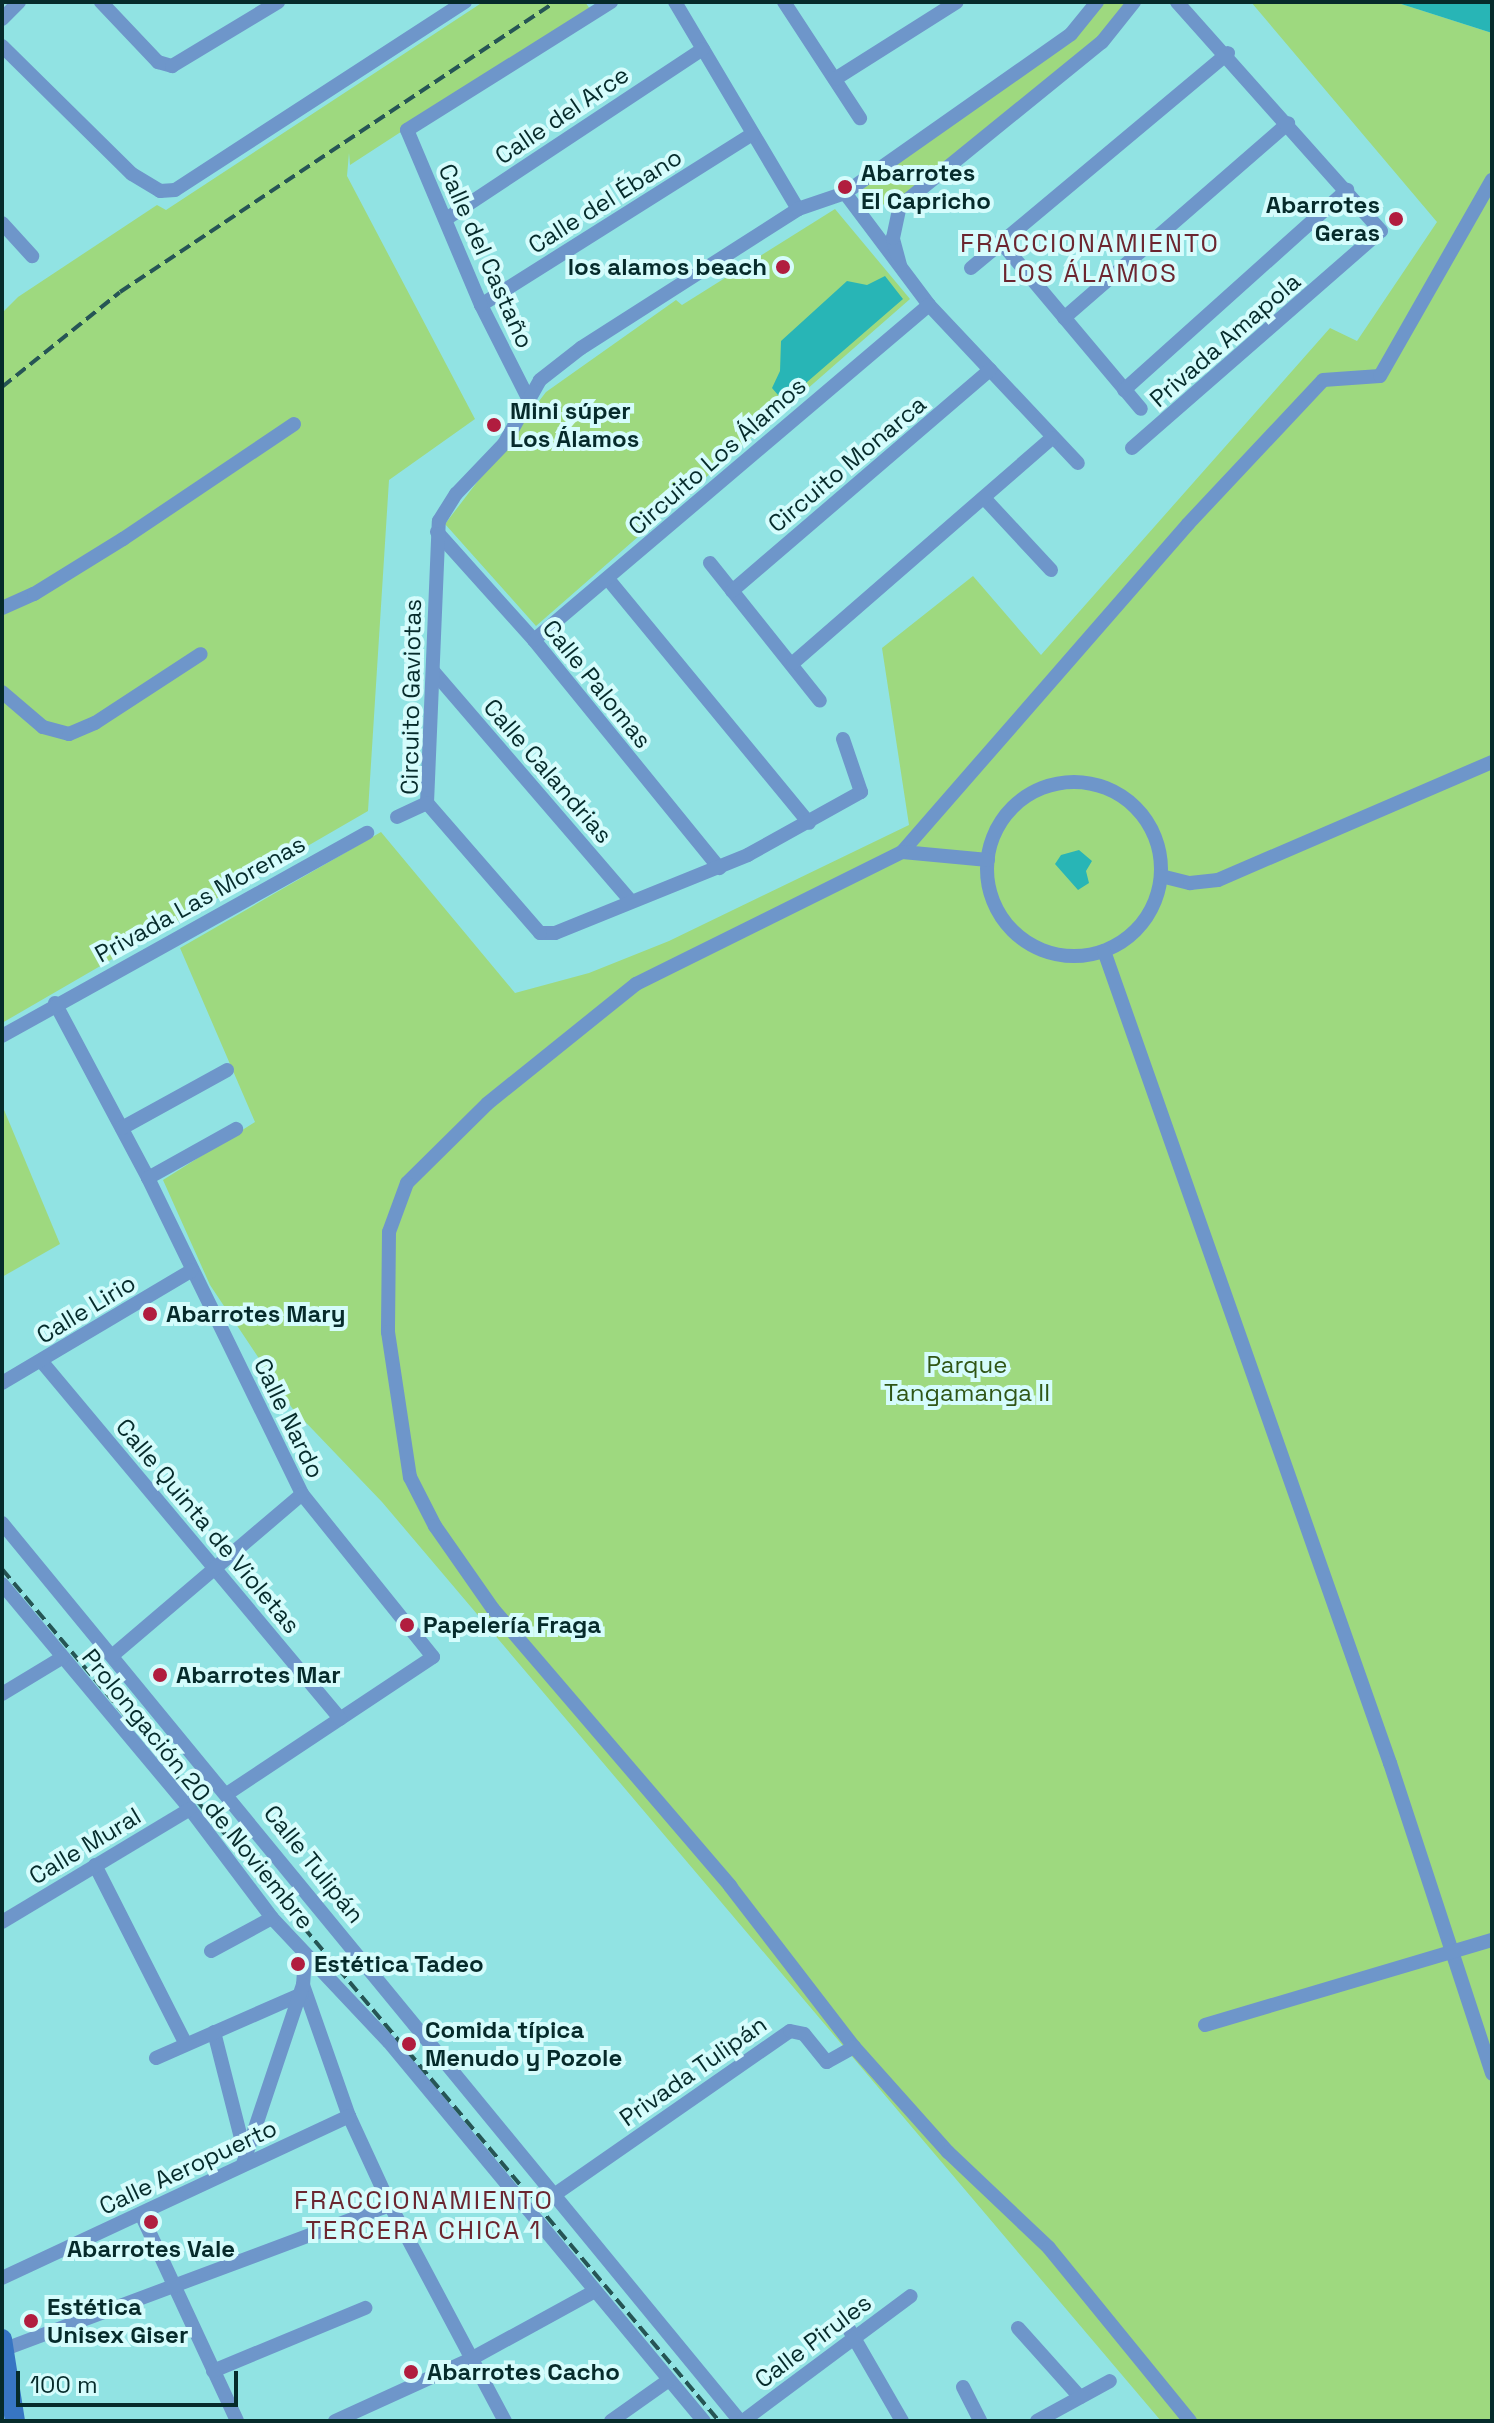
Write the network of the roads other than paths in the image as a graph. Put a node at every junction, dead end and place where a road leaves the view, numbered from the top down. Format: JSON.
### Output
{"nodes":[{"id":1,"x":19,"y":2,"type":"edge"},
{"id":2,"x":101,"y":2,"type":"edge"},
{"id":3,"x":278,"y":2,"type":"edge"},
{"id":4,"x":465,"y":2,"type":"edge"},
{"id":5,"x":675,"y":2,"type":"edge"},
{"id":6,"x":784,"y":2,"type":"edge"},
{"id":7,"x":957,"y":2,"type":"edge"},
{"id":8,"x":1097,"y":2,"type":"edge"},
{"id":9,"x":1134,"y":2,"type":"edge"},
{"id":10,"x":1177,"y":2,"type":"edge"},
{"id":11,"x":609,"y":3,"type":"edge"},
{"id":12,"x":2,"y":19,"type":"edge"},
{"id":13,"x":1080,"y":24,"type":"junction"},
{"id":14,"x":1102,"y":42,"type":"junction"},
{"id":15,"x":2,"y":46,"type":"edge"},
{"id":16,"x":703,"y":49,"type":"junction"},
{"id":17,"x":1228,"y":53,"type":"junction"},
{"id":18,"x":835,"y":79,"type":"junction"},
{"id":19,"x":860,"y":118,"type":"dead end"},
{"id":20,"x":1288,"y":123,"type":"junction"},
{"id":21,"x":753,"y":134,"type":"junction"},
{"id":22,"x":1492,"y":180,"type":"edge"},
{"id":23,"x":1347,"y":190,"type":"junction"},
{"id":24,"x":845,"y":193,"type":"junction"},
{"id":25,"x":798,"y":209,"type":"junction"},
{"id":26,"x":446,"y":219,"type":"junction"},
{"id":27,"x":2,"y":223,"type":"edge"},
{"id":28,"x":1000,"y":241,"type":"junction"},
{"id":29,"x":32,"y":256,"type":"dead end"},
{"id":30,"x":900,"y":265,"type":"junction"},
{"id":31,"x":971,"y":268,"type":"dead end"},
{"id":32,"x":481,"y":305,"type":"junction"},
{"id":33,"x":929,"y":305,"type":"junction"},
{"id":34,"x":1064,"y":318,"type":"junction"},
{"id":35,"x":990,"y":370,"type":"junction"},
{"id":36,"x":1124,"y":390,"type":"junction"},
{"id":37,"x":529,"y":400,"type":"junction"},
{"id":38,"x":1141,"y":409,"type":"dead end"},
{"id":39,"x":294,"y":424,"type":"dead end"},
{"id":40,"x":1052,"y":438,"type":"junction"},
{"id":41,"x":1132,"y":448,"type":"dead end"},
{"id":42,"x":1078,"y":463,"type":"dead end"},
{"id":43,"x":985,"y":499,"type":"junction"},
{"id":44,"x":437,"y":532,"type":"junction"},
{"id":45,"x":710,"y":563,"type":"dead end"},
{"id":46,"x":1051,"y":570,"type":"dead end"},
{"id":47,"x":608,"y":579,"type":"junction"},
{"id":48,"x":732,"y":591,"type":"junction"},
{"id":49,"x":2,"y":608,"type":"edge"},
{"id":50,"x":534,"y":640,"type":"junction"},
{"id":51,"x":201,"y":654,"type":"dead end"},
{"id":52,"x":793,"y":663,"type":"junction"},
{"id":53,"x":433,"y":671,"type":"junction"},
{"id":54,"x":2,"y":692,"type":"edge"},
{"id":55,"x":820,"y":701,"type":"dead end"},
{"id":56,"x":843,"y":739,"type":"dead end"},
{"id":57,"x":1492,"y":762,"type":"edge"},
{"id":58,"x":427,"y":803,"type":"junction"},
{"id":59,"x":397,"y":817,"type":"dead end"},
{"id":60,"x":809,"y":823,"type":"junction"},
{"id":61,"x":367,"y":833,"type":"dead end"},
{"id":62,"x":902,"y":852,"type":"junction"},
{"id":63,"x":988,"y":860,"type":"junction"},
{"id":64,"x":719,"y":868,"type":"junction"},
{"id":65,"x":1161,"y":876,"type":"junction"},
{"id":66,"x":631,"y":901,"type":"junction"},
{"id":67,"x":1104,"y":951,"type":"junction"},
{"id":68,"x":55,"y":1003,"type":"junction"},
{"id":69,"x":2,"y":1036,"type":"edge"},
{"id":70,"x":227,"y":1070,"type":"dead end"},
{"id":71,"x":122,"y":1128,"type":"junction"},
{"id":72,"x":236,"y":1129,"type":"dead end"},
{"id":73,"x":148,"y":1178,"type":"junction"},
{"id":74,"x":192,"y":1270,"type":"junction"},
{"id":75,"x":42,"y":1362,"type":"junction"},
{"id":76,"x":2,"y":1383,"type":"edge"},
{"id":77,"x":302,"y":1494,"type":"junction"},
{"id":78,"x":2,"y":1523,"type":"edge"},
{"id":79,"x":215,"y":1565,"type":"junction"},
{"id":80,"x":2,"y":1584,"type":"edge"},
{"id":81,"x":113,"y":1655,"type":"junction"},
{"id":82,"x":63,"y":1657,"type":"junction"},
{"id":83,"x":2,"y":1694,"type":"edge"},
{"id":84,"x":340,"y":1719,"type":"junction"},
{"id":85,"x":228,"y":1793,"type":"junction"},
{"id":86,"x":190,"y":1809,"type":"junction"},
{"id":87,"x":95,"y":1865,"type":"junction"},
{"id":88,"x":272,"y":1918,"type":"junction"},
{"id":89,"x":2,"y":1922,"type":"edge"},
{"id":90,"x":1492,"y":1940,"type":"edge"},
{"id":91,"x":211,"y":1951,"type":"dead end"},
{"id":92,"x":1453,"y":1954,"type":"junction"},
{"id":93,"x":305,"y":1957,"type":"junction"},
{"id":94,"x":302,"y":1989,"type":"junction"},
{"id":95,"x":1205,"y":2025,"type":"dead end"},
{"id":96,"x":214,"y":2032,"type":"junction"},
{"id":97,"x":186,"y":2044,"type":"junction"},
{"id":98,"x":854,"y":2047,"type":"junction"},
{"id":99,"x":156,"y":2058,"type":"dead end"},
{"id":100,"x":1492,"y":2074,"type":"edge"},
{"id":101,"x":349,"y":2116,"type":"junction"},
{"id":102,"x":244,"y":2157,"type":"junction"},
{"id":103,"x":554,"y":2195,"type":"junction"},
{"id":104,"x":390,"y":2205,"type":"junction"},
{"id":105,"x":141,"y":2214,"type":"junction"},
{"id":106,"x":2,"y":2278,"type":"edge"},
{"id":107,"x":175,"y":2285,"type":"junction"},
{"id":108,"x":595,"y":2291,"type":"junction"},
{"id":109,"x":911,"y":2296,"type":"dead end"},
{"id":110,"x":365,"y":2308,"type":"dead end"},
{"id":111,"x":842,"y":2317,"type":"dead end"},
{"id":112,"x":1018,"y":2328,"type":"dead end"},
{"id":113,"x":855,"y":2339,"type":"junction"},
{"id":114,"x":4,"y":2353,"type":"edge"},
{"id":115,"x":469,"y":2360,"type":"junction"},
{"id":116,"x":213,"y":2371,"type":"junction"},
{"id":117,"x":669,"y":2380,"type":"junction"},
{"id":118,"x":1110,"y":2381,"type":"dead end"},
{"id":119,"x":963,"y":2387,"type":"dead end"},
{"id":120,"x":1080,"y":2397,"type":"junction"},
{"id":121,"x":15,"y":2421,"type":"edge"},
{"id":122,"x":237,"y":2421,"type":"edge"},
{"id":123,"x":335,"y":2421,"type":"edge"},
{"id":124,"x":505,"y":2421,"type":"edge"},
{"id":125,"x":611,"y":2421,"type":"edge"},
{"id":126,"x":704,"y":2421,"type":"edge"},
{"id":127,"x":741,"y":2421,"type":"edge"},
{"id":128,"x":902,"y":2421,"type":"edge"},
{"id":129,"x":980,"y":2421,"type":"edge"},
{"id":130,"x":1037,"y":2421,"type":"edge"},
{"id":131,"x":1190,"y":2421,"type":"edge"}],
"edges":[{"from":1,"to":12,"type":"street"},
{"from":2,"to":3,"type":"street"},
{"from":4,"to":15,"type":"street"},
{"from":5,"to":16,"type":"street"},
{"from":6,"to":18,"type":"street"},
{"from":7,"to":18,"type":"street"},
{"from":8,"to":13,"type":"street"},
{"from":9,"to":14,"type":"street"},
{"from":10,"to":17,"type":"street"},
{"from":11,"to":26,"type":"street","name":"Calle del Castaño"},
{"from":13,"to":14,"type":"street"},
{"from":13,"to":24,"type":"street"},
{"from":14,"to":30,"type":"street"},
{"from":16,"to":21,"type":"street"},
{"from":16,"to":26,"type":"street","name":"Calle del Arce"},
{"from":17,"to":20,"type":"street"},
{"from":17,"to":28,"type":"street"},
{"from":18,"to":19,"type":"street"},
{"from":20,"to":23,"type":"street"},
{"from":20,"to":34,"type":"street"},
{"from":21,"to":25,"type":"street"},
{"from":21,"to":32,"type":"street","name":"Calle del Ébano"},
{"from":22,"to":62,"type":"street"},
{"from":23,"to":36,"type":"street"},
{"from":23,"to":41,"type":"street","name":"Privada Amapola"},
{"from":24,"to":25,"type":"street"},
{"from":24,"to":30,"type":"street"},
{"from":25,"to":37,"type":"street"},
{"from":26,"to":32,"type":"street","name":"Calle del Castaño"},
{"from":27,"to":29,"type":"street"},
{"from":28,"to":31,"type":"street"},
{"from":28,"to":34,"type":"street"},
{"from":30,"to":33,"type":"street"},
{"from":32,"to":37,"type":"street","name":"Calle del Castaño"},
{"from":33,"to":35,"type":"street"},
{"from":33,"to":47,"type":"street","name":"Circuito Los Álamos"},
{"from":34,"to":36,"type":"street"},
{"from":35,"to":40,"type":"street"},
{"from":35,"to":48,"type":"street","name":"Circuito Monarca"},
{"from":36,"to":38,"type":"street"},
{"from":37,"to":44,"type":"street","name":"Circuito Gaviotas"},
{"from":39,"to":49,"type":"street"},
{"from":40,"to":42,"type":"street"},
{"from":40,"to":43,"type":"street"},
{"from":43,"to":46,"type":"street"},
{"from":43,"to":52,"type":"street"},
{"from":44,"to":50,"type":"street","name":"Calle Palomas"},
{"from":44,"to":53,"type":"street","name":"Circuito Gaviotas"},
{"from":45,"to":48,"type":"street"},
{"from":47,"to":50,"type":"street","name":"Circuito Los Álamos"},
{"from":47,"to":60,"type":"street"},
{"from":48,"to":52,"type":"street"},
{"from":50,"to":64,"type":"street","name":"Calle Palomas"},
{"from":51,"to":54,"type":"street"},
{"from":52,"to":55,"type":"street"},
{"from":53,"to":58,"type":"street","name":"Circuito Gaviotas"},
{"from":53,"to":66,"type":"street","name":"Calle Calandrias"},
{"from":56,"to":60,"type":"street","name":"Circuito Gaviotas"},
{"from":57,"to":65,"type":"street"},
{"from":58,"to":59,"type":"street"},
{"from":58,"to":66,"type":"street","name":"Circuito Gaviotas"},
{"from":60,"to":64,"type":"street","name":"Circuito Gaviotas"},
{"from":61,"to":68,"type":"street","name":"Privada Las Morenas"},
{"from":62,"to":63,"type":"street"},
{"from":62,"to":98,"type":"street"},
{"from":63,"to":65,"type":"street"},
{"from":63,"to":67,"type":"street"},
{"from":64,"to":66,"type":"street","name":"Circuito Gaviotas"},
{"from":65,"to":67,"type":"street"},
{"from":67,"to":92,"type":"street"},
{"from":68,"to":69,"type":"street","name":"Privada Las Morenas"},
{"from":68,"to":71,"type":"street","name":"Calle Nardo"},
{"from":70,"to":71,"type":"street"},
{"from":71,"to":73,"type":"street","name":"Calle Nardo"},
{"from":72,"to":73,"type":"street"},
{"from":73,"to":74,"type":"street","name":"Calle Nardo"},
{"from":74,"to":75,"type":"street","name":"Calle Lirio"},
{"from":74,"to":77,"type":"street","name":"Calle Nardo"},
{"from":75,"to":76,"type":"street","name":"Calle Lirio"},
{"from":75,"to":79,"type":"street","name":"Calle Quinta de Violetas"},
{"from":77,"to":79,"type":"street"},
{"from":77,"to":84,"type":"street","name":"Calle Nardo"},
{"from":78,"to":81,"type":"street","name":"Calle Tulipán"},
{"from":79,"to":81,"type":"street"},
{"from":79,"to":84,"type":"street","name":"Calle Quinta de Violetas"},
{"from":80,"to":82,"type":"street","name":"Prolongación 20 de Noviembre"},
{"from":81,"to":85,"type":"street","name":"Calle Tulipán"},
{"from":82,"to":83,"type":"street"},
{"from":82,"to":86,"type":"street","name":"Prolongación 20 de Noviembre"},
{"from":84,"to":85,"type":"street"},
{"from":85,"to":103,"type":"street","name":"Calle Tulipán"},
{"from":86,"to":87,"type":"street","name":"Calle Mural"},
{"from":86,"to":88,"type":"street","name":"Prolongación 20 de Noviembre"},
{"from":87,"to":89,"type":"street","name":"Calle Mural"},
{"from":87,"to":97,"type":"street"},
{"from":88,"to":91,"type":"street"},
{"from":88,"to":93,"type":"street","name":"Prolongación 20 de Noviembre"},
{"from":90,"to":92,"type":"street"},
{"from":92,"to":95,"type":"street"},
{"from":92,"to":100,"type":"street"},
{"from":93,"to":94,"type":"street"},
{"from":93,"to":108,"type":"street","name":"Prolongación 20 de Noviembre"},
{"from":94,"to":96,"type":"street"},
{"from":94,"to":101,"type":"street"},
{"from":94,"to":102,"type":"street"},
{"from":96,"to":97,"type":"street"},
{"from":96,"to":102,"type":"street"},
{"from":97,"to":99,"type":"street"},
{"from":98,"to":103,"type":"street","name":"Privada Tulipán"},
{"from":98,"to":131,"type":"street"},
{"from":101,"to":102,"type":"street","name":"Calle Aeropuerto"},
{"from":101,"to":104,"type":"street"},
{"from":102,"to":105,"type":"street","name":"Calle Aeropuerto"},
{"from":103,"to":127,"type":"street","name":"Calle Tulipán"},
{"from":104,"to":107,"type":"street"},
{"from":104,"to":115,"type":"street"},
{"from":105,"to":106,"type":"street","name":"Calle Aeropuerto"},
{"from":105,"to":107,"type":"street"},
{"from":107,"to":114,"type":"street"},
{"from":107,"to":116,"type":"street"},
{"from":108,"to":115,"type":"street"},
{"from":108,"to":117,"type":"street","name":"Prolongación 20 de Noviembre"},
{"from":109,"to":113,"type":"street","name":"Calle Pirules"},
{"from":110,"to":116,"type":"street"},
{"from":111,"to":113,"type":"street"},
{"from":112,"to":120,"type":"street"},
{"from":113,"to":127,"type":"street","name":"Calle Pirules"},
{"from":113,"to":128,"type":"street"},
{"from":114,"to":121,"type":"main road"},
{"from":115,"to":123,"type":"street"},
{"from":115,"to":124,"type":"street"},
{"from":116,"to":122,"type":"street"},
{"from":117,"to":125,"type":"street"},
{"from":117,"to":126,"type":"street","name":"Prolongación 20 de Noviembre"},
{"from":118,"to":120,"type":"street"},
{"from":119,"to":129,"type":"street"},
{"from":120,"to":130,"type":"street"}]}
